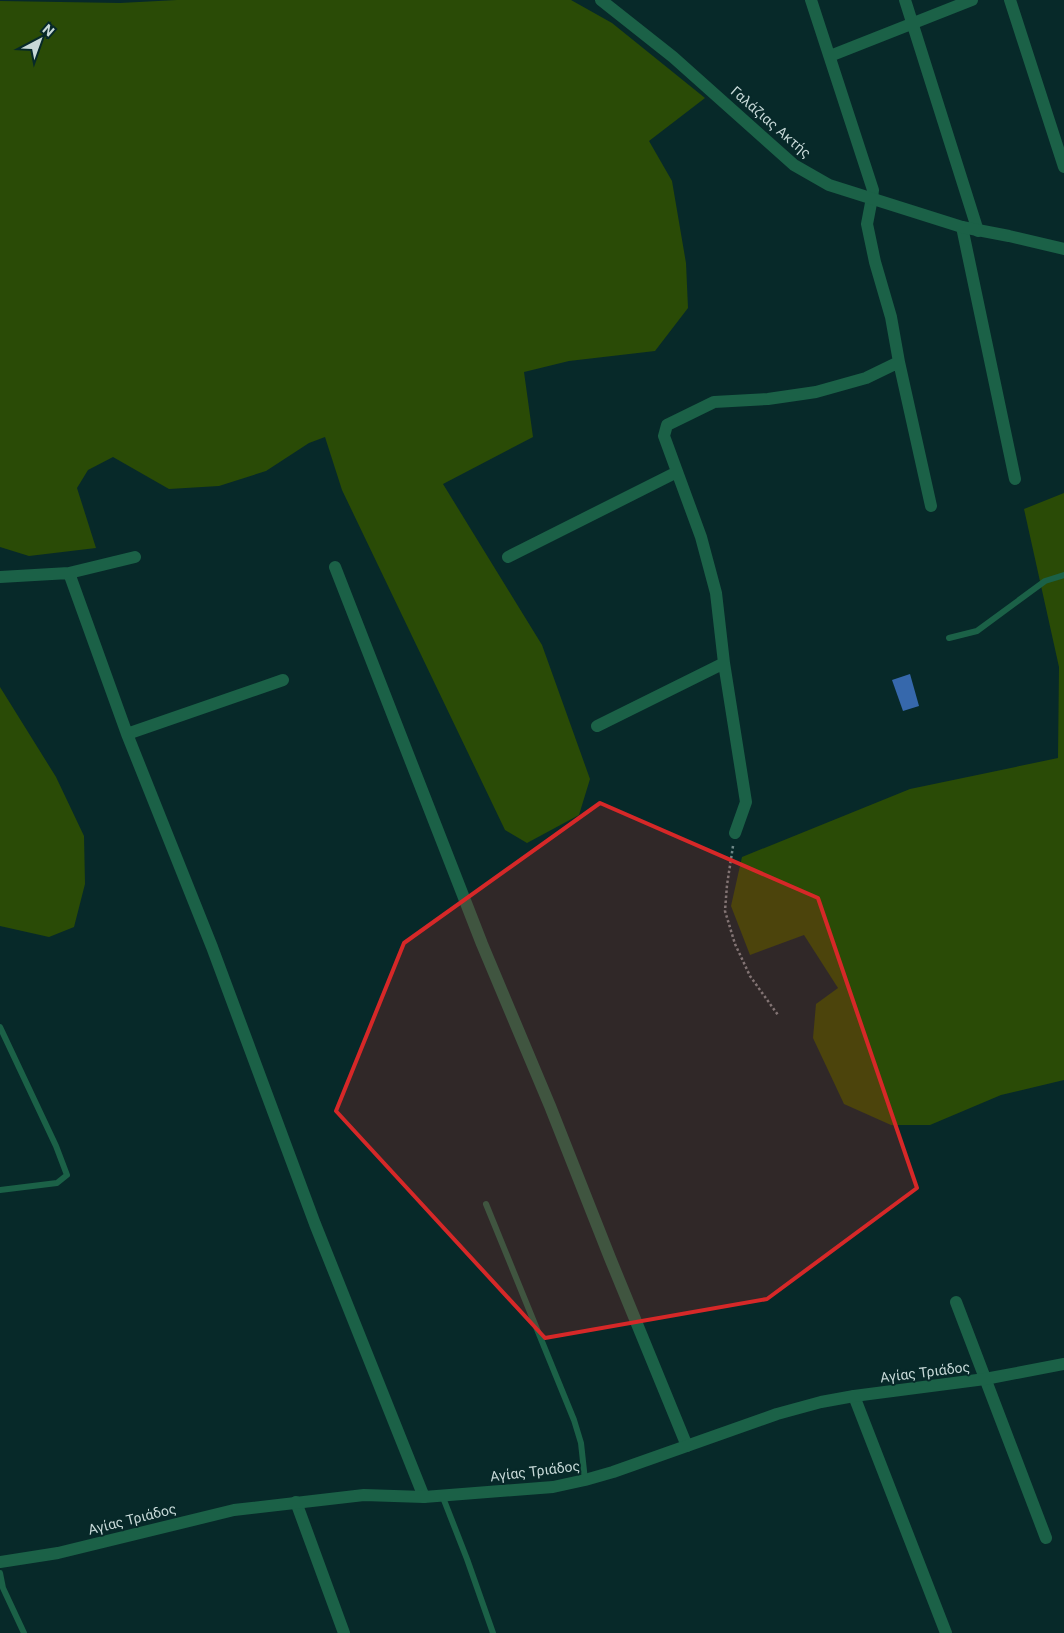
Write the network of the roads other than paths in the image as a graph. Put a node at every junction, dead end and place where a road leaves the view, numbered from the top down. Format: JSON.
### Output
{"nodes":[{"id":1,"x":601,"y":0,"type":"edge"},
{"id":2,"x":811,"y":0,"type":"edge"},
{"id":3,"x":905,"y":0,"type":"edge"},
{"id":4,"x":972,"y":0,"type":"edge"},
{"id":5,"x":1010,"y":0,"type":"edge"},
{"id":6,"x":913,"y":23,"type":"junction"},
{"id":7,"x":830,"y":56,"type":"junction"},
{"id":8,"x":1064,"y":167,"type":"edge"},
{"id":9,"x":872,"y":198,"type":"junction"},
{"id":10,"x":962,"y":227,"type":"junction"},
{"id":11,"x":978,"y":231,"type":"junction"},
{"id":12,"x":1064,"y":248,"type":"edge"},
{"id":13,"x":899,"y":362,"type":"junction"},
{"id":14,"x":677,"y":472,"type":"junction"},
{"id":15,"x":1015,"y":478,"type":"dead end"},
{"id":16,"x":931,"y":506,"type":"dead end"},
{"id":17,"x":135,"y":557,"type":"dead end"},
{"id":18,"x":508,"y":557,"type":"dead end"},
{"id":19,"x":335,"y":567,"type":"dead end"},
{"id":20,"x":69,"y":573,"type":"junction"},
{"id":21,"x":1064,"y":575,"type":"edge"},
{"id":22,"x":0,"y":577,"type":"edge"},
{"id":23,"x":949,"y":638,"type":"dead end"},
{"id":24,"x":724,"y":663,"type":"junction"},
{"id":25,"x":284,"y":680,"type":"dead end"},
{"id":26,"x":597,"y":726,"type":"dead end"},
{"id":27,"x":127,"y":734,"type":"junction"},
{"id":28,"x":736,"y":833,"type":"road end"},
{"id":29,"x":0,"y":1027,"type":"edge"},
{"id":30,"x":0,"y":1190,"type":"edge"},
{"id":31,"x":486,"y":1204,"type":"dead end"},
{"id":32,"x":956,"y":1302,"type":"dead end"},
{"id":33,"x":1064,"y":1364,"type":"edge"},
{"id":34,"x":985,"y":1379,"type":"junction"},
{"id":35,"x":854,"y":1396,"type":"junction"},
{"id":36,"x":688,"y":1446,"type":"junction"},
{"id":37,"x":585,"y":1480,"type":"junction"},
{"id":38,"x":442,"y":1495,"type":"junction"},
{"id":39,"x":424,"y":1497,"type":"junction"},
{"id":40,"x":296,"y":1502,"type":"junction"},
{"id":41,"x":1046,"y":1538,"type":"dead end"},
{"id":42,"x":0,"y":1562,"type":"edge"},
{"id":43,"x":0,"y":1573,"type":"edge"},
{"id":44,"x":24,"y":1633,"type":"edge"},
{"id":45,"x":344,"y":1633,"type":"edge"},
{"id":46,"x":493,"y":1633,"type":"edge"},
{"id":47,"x":946,"y":1633,"type":"edge"}],
"edges":[{"from":1,"to":9,"type":"street","name":"Γαλάζιας Ακτής"},
{"from":2,"to":7,"type":"street"},
{"from":3,"to":6,"type":"street"},
{"from":4,"to":6,"type":"street"},
{"from":5,"to":8,"type":"street"},
{"from":6,"to":7,"type":"street"},
{"from":6,"to":11,"type":"street"},
{"from":7,"to":9,"type":"street"},
{"from":9,"to":10,"type":"street","name":"Γαλάζιας Ακτής"},
{"from":9,"to":13,"type":"street"},
{"from":10,"to":11,"type":"street","name":"Γαλάζιας Ακτής"},
{"from":10,"to":15,"type":"street"},
{"from":11,"to":12,"type":"street","name":"Γαλάζιας Ακτής"},
{"from":13,"to":14,"type":"street"},
{"from":13,"to":16,"type":"street"},
{"from":14,"to":18,"type":"street"},
{"from":14,"to":24,"type":"street"},
{"from":17,"to":20,"type":"street"},
{"from":19,"to":36,"type":"street"},
{"from":20,"to":22,"type":"street"},
{"from":20,"to":27,"type":"street"},
{"from":21,"to":23,"type":"lane"},
{"from":24,"to":26,"type":"street"},
{"from":24,"to":28,"type":"street"},
{"from":25,"to":27,"type":"street"},
{"from":27,"to":39,"type":"street"},
{"from":29,"to":30,"type":"lane"},
{"from":31,"to":37,"type":"lane"},
{"from":32,"to":34,"type":"street"},
{"from":33,"to":34,"type":"street","name":"Αγίας Τριάδος"},
{"from":34,"to":35,"type":"street","name":"Αγίας Τριάδος"},
{"from":34,"to":41,"type":"street"},
{"from":35,"to":36,"type":"street","name":"Αγίας Τριάδος"},
{"from":35,"to":47,"type":"street"},
{"from":36,"to":37,"type":"street","name":"Αγίας Τριάδος"},
{"from":37,"to":38,"type":"street","name":"Αγίας Τριάδος"},
{"from":38,"to":39,"type":"street","name":"Αγίας Τριάδος"},
{"from":38,"to":46,"type":"lane"},
{"from":39,"to":40,"type":"street","name":"Αγίας Τριάδος"},
{"from":40,"to":42,"type":"street","name":"Αγίας Τριάδος"},
{"from":40,"to":45,"type":"street"},
{"from":43,"to":44,"type":"lane"}]}
